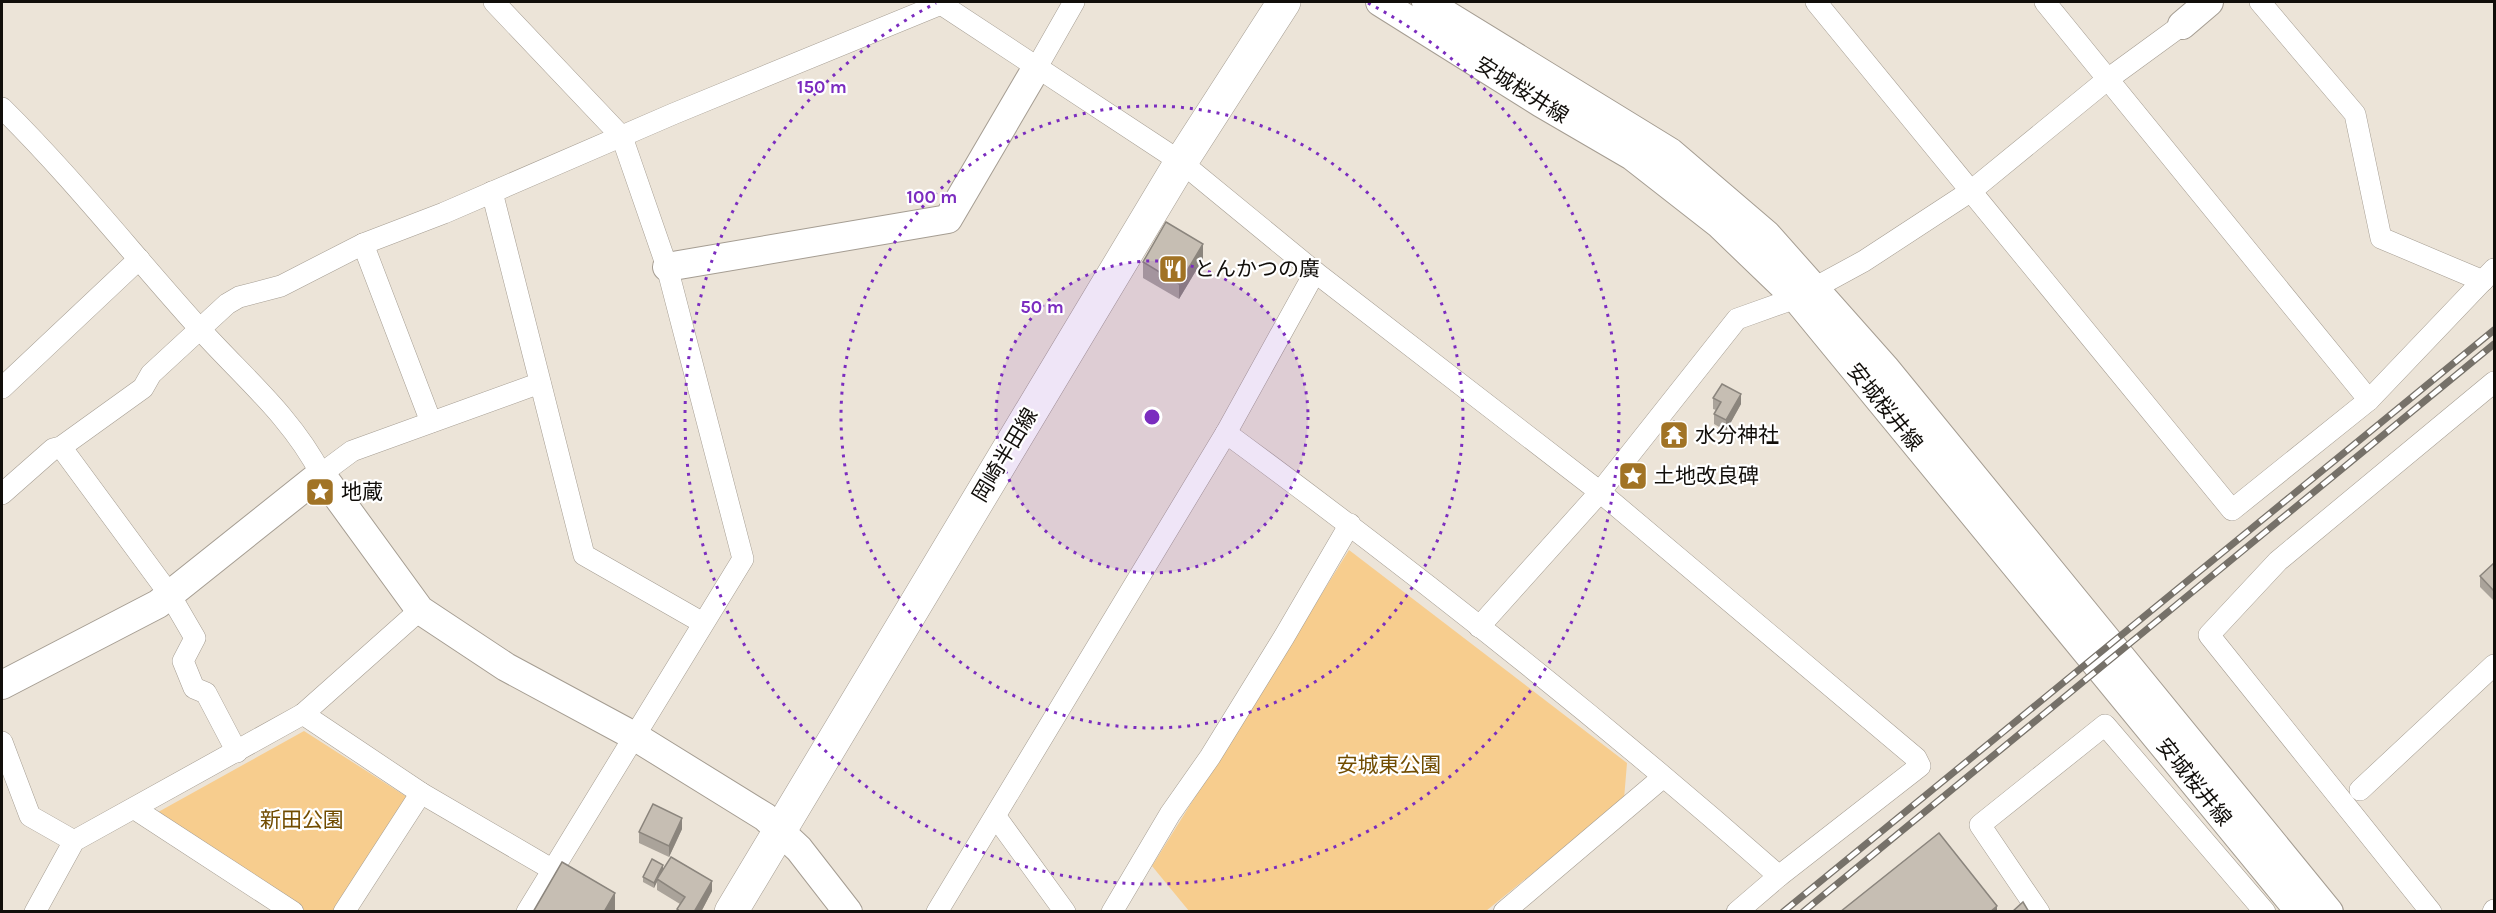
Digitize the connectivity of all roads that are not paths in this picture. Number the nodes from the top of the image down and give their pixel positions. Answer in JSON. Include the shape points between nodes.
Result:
{"nodes":[{"id":1,"x":494,"y":2,"type":"edge"},
{"id":2,"x":1074,"y":2,"type":"edge"},
{"id":3,"x":1284,"y":2,"type":"edge"},
{"id":4,"x":1380,"y":2,"type":"edge"},
{"id":5,"x":1816,"y":2,"type":"edge"},
{"id":6,"x":2045,"y":2,"type":"edge"},
{"id":7,"x":2209,"y":2,"type":"edge"},
{"id":8,"x":2260,"y":2,"type":"edge"},
{"id":9,"x":1424,"y":7,"type":"edge"},
{"id":10,"x":2182,"y":25,"type":"joint"},
{"id":11,"x":1037,"y":67,"type":"junction"},
{"id":12,"x":2108,"y":79,"type":"junction"},
{"id":13,"x":2,"y":108,"type":"edge"},
{"id":14,"x":622,"y":137,"type":"junction"},
{"id":15,"x":1181,"y":162,"type":"junction"},
{"id":16,"x":1971,"y":191,"type":"junction"},
{"id":17,"x":492,"y":192,"type":"junction"},
{"id":18,"x":363,"y":244,"type":"junction"},
{"id":19,"x":139,"y":259,"type":"junction"},
{"id":20,"x":667,"y":267,"type":"junction"},
{"id":21,"x":1315,"y":272,"type":"junction"},
{"id":22,"x":2491,"y":274,"type":"edge"},
{"id":23,"x":1805,"y":292,"type":"junction"},
{"id":24,"x":200,"y":330,"type":"junction"},
{"id":25,"x":2494,"y":382,"type":"edge"},
{"id":26,"x":540,"y":383,"type":"junction"},
{"id":27,"x":2,"y":388,"type":"edge"},
{"id":28,"x":2369,"y":400,"type":"junction"},
{"id":29,"x":431,"y":422,"type":"junction"},
{"id":30,"x":1226,"y":433,"type":"junction"},
{"id":31,"x":61,"y":447,"type":"junction"},
{"id":32,"x":321,"y":474,"type":"junction"},
{"id":33,"x":1600,"y":492,"type":"junction"},
{"id":34,"x":2,"y":494,"type":"edge"},
{"id":35,"x":1350,"y":524,"type":"junction"},
{"id":36,"x":170,"y":595,"type":"junction"},
{"id":37,"x":420,"y":610,"type":"junction"},
{"id":38,"x":703,"y":623,"type":"junction"},
{"id":39,"x":1479,"y":627,"type":"junction"},
{"id":40,"x":2494,"y":665,"type":"edge"},
{"id":41,"x":2,"y":685,"type":"edge"},
{"id":42,"x":303,"y":714,"type":"junction"},
{"id":43,"x":634,"y":736,"type":"junction"},
{"id":44,"x":2,"y":742,"type":"edge"},
{"id":45,"x":237,"y":752,"type":"junction"},
{"id":46,"x":1662,"y":777,"type":"junction"},
{"id":47,"x":2360,"y":790,"type":"dead end"},
{"id":48,"x":421,"y":793,"type":"junction"},
{"id":49,"x":135,"y":809,"type":"junction"},
{"id":50,"x":996,"y":817,"type":"junction"},
{"id":51,"x":779,"y":828,"type":"junction"},
{"id":52,"x":74,"y":841,"type":"junction"},
{"id":53,"x":553,"y":870,"type":"junction"},
{"id":54,"x":1779,"y":876,"type":"junction"},
{"id":55,"x":35,"y":912,"type":"edge"},
{"id":56,"x":293,"y":912,"type":"edge"},
{"id":57,"x":344,"y":912,"type":"edge"},
{"id":58,"x":527,"y":912,"type":"edge"},
{"id":59,"x":731,"y":912,"type":"edge"},
{"id":60,"x":848,"y":912,"type":"edge"},
{"id":61,"x":937,"y":912,"type":"edge"},
{"id":62,"x":1065,"y":912,"type":"edge"},
{"id":63,"x":1112,"y":912,"type":"edge"},
{"id":64,"x":1504,"y":912,"type":"edge"},
{"id":65,"x":1737,"y":912,"type":"edge"},
{"id":66,"x":2039,"y":912,"type":"edge"},
{"id":67,"x":2265,"y":912,"type":"edge"},
{"id":68,"x":2300,"y":912,"type":"edge"},
{"id":69,"x":2329,"y":912,"type":"edge"},
{"id":70,"x":2431,"y":912,"type":"edge"}],
"edges":[{"from":1,"to":14,"type":"street"},
{"from":2,"to":11,"type":"street"},
{"from":3,"to":15,"type":"main road","name":"岡崎半田線"},
{"from":4,"to":9,"type":"main road","name":"安城桜井線"},
{"from":5,"to":16,"type":"street"},
{"from":6,"to":12,"type":"street"},
{"from":7,"to":10,"type":"main road"},
{"from":8,"to":22,"type":"street","via":[[2355,114],[2381,238]]},
{"from":9,"to":23,"type":"main road","name":"安城桜井線","via":[[1632,156]]},
{"from":10,"to":12,"type":"street"},
{"from":11,"to":14,"type":"street","via":[[941,4]]},
{"from":11,"to":15,"type":"street"},
{"from":11,"to":20,"type":"main road","via":[[948,219]]},
{"from":12,"to":16,"type":"street"},
{"from":12,"to":28,"type":"street"},
{"from":13,"to":19,"type":"street"},
{"from":14,"to":17,"type":"street"},
{"from":14,"to":20,"type":"street"},
{"from":15,"to":21,"type":"street"},
{"from":15,"to":51,"type":"main road","name":"岡崎半田線"},
{"from":16,"to":23,"type":"street","via":[[1864,261]]},
{"from":16,"to":28,"type":"street","via":[[2232,510]]},
{"from":17,"to":18,"type":"street"},
{"from":17,"to":26,"type":"street"},
{"from":18,"to":24,"type":"street","via":[[281,286],[239,297]]},
{"from":18,"to":29,"type":"street"},
{"from":19,"to":24,"type":"street"},
{"from":19,"to":27,"type":"street"},
{"from":20,"to":38,"type":"street","via":[[743,559]]},
{"from":21,"to":30,"type":"street"},
{"from":21,"to":33,"type":"street"},
{"from":22,"to":28,"type":"street"},
{"from":23,"to":33,"type":"street","via":[[1737,319]]},
{"from":23,"to":68,"type":"main road","name":"安城桜井線"},
{"from":23,"to":69,"type":"main road","name":"安城桜井線","via":[[1909,397]]},
{"from":24,"to":31,"type":"street","via":[[151,374],[143,388]]},
{"from":24,"to":32,"type":"street","via":[[262,391],[309,451]]},
{"from":25,"to":70,"type":"street","via":[[2278,561],[2209,634]]},
{"from":26,"to":29,"type":"street"},
{"from":26,"to":38,"type":"street","via":[[584,555]]},
{"from":29,"to":32,"type":"street","via":[[352,451]]},
{"from":30,"to":35,"type":"street"},
{"from":30,"to":50,"type":"street"},
{"from":31,"to":34,"type":"street","via":[[53,449]]},
{"from":31,"to":36,"type":"street"},
{"from":32,"to":36,"type":"main road"},
{"from":32,"to":37,"type":"main road"},
{"from":33,"to":39,"type":"street"},
{"from":33,"to":54,"type":"street","via":[[1916,758],[1920,766]]},
{"from":35,"to":39,"type":"street"},
{"from":35,"to":63,"type":"street"},
{"from":36,"to":41,"type":"main road"},
{"from":36,"to":45,"type":"street","via":[[195,638],[183,661],[194,688],[206,693]]},
{"from":37,"to":42,"type":"street"},
{"from":37,"to":43,"type":"main road","via":[[506,667]]},
{"from":38,"to":43,"type":"street"},
{"from":39,"to":46,"type":"street"},
{"from":40,"to":47,"type":"street"},
{"from":42,"to":45,"type":"street"},
{"from":42,"to":48,"type":"street"},
{"from":43,"to":51,"type":"main road"},
{"from":43,"to":53,"type":"street"},
{"from":44,"to":52,"type":"street","via":[[30,816]]},
{"from":45,"to":49,"type":"street"},
{"from":46,"to":54,"type":"street"},
{"from":46,"to":64,"type":"street"},
{"from":48,"to":53,"type":"street"},
{"from":48,"to":57,"type":"street"},
{"from":49,"to":52,"type":"street"},
{"from":49,"to":56,"type":"street"},
{"from":50,"to":61,"type":"street"},
{"from":50,"to":62,"type":"street"},
{"from":51,"to":59,"type":"main road","name":"岡崎半田線"},
{"from":51,"to":60,"type":"main road"},
{"from":52,"to":55,"type":"street"},
{"from":53,"to":58,"type":"street"},
{"from":54,"to":65,"type":"street"},
{"from":66,"to":67,"type":"street","via":[[1980,825],[2106,725]]}]}
